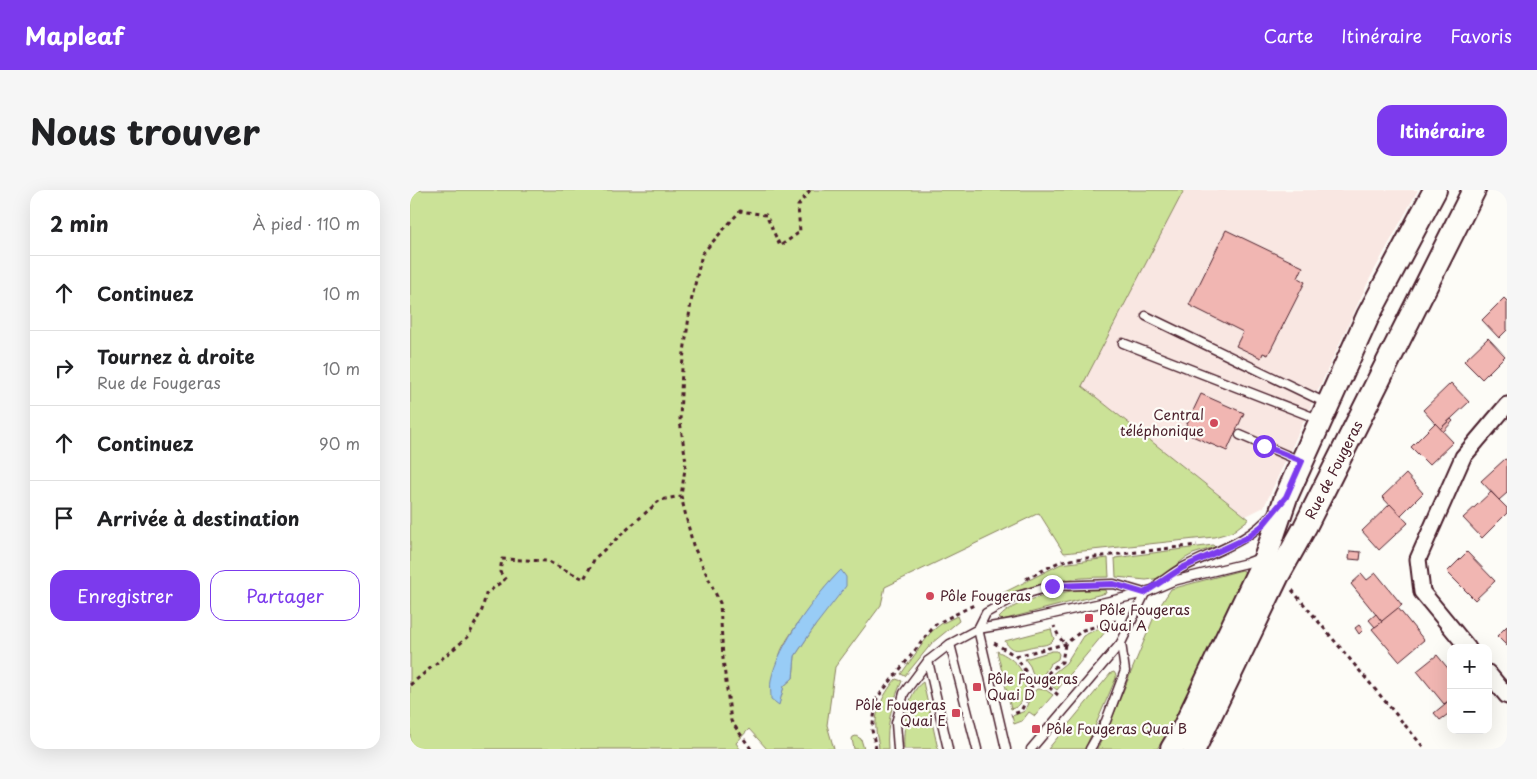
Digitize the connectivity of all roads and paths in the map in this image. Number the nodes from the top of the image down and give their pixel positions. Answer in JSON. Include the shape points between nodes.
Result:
{"nodes":[{"id":1,"x":810,"y":190,"type":"edge"},
{"id":2,"x":1435,"y":190,"type":"edge"},
{"id":3,"x":1474,"y":190,"type":"edge"},
{"id":4,"x":1146,"y":316,"type":"dead end"},
{"id":5,"x":1123,"y":344,"type":"dead end"},
{"id":6,"x":1507,"y":405,"type":"edge"},
{"id":7,"x":1324,"y":412,"type":"junction"},
{"id":8,"x":1240,"y":435,"type":"dead end"},
{"id":9,"x":1302,"y":461,"type":"junction"},
{"id":10,"x":681,"y":496,"type":"junction"},
{"id":11,"x":1286,"y":497,"type":"junction"},
{"id":12,"x":1305,"y":527,"type":"junction"},
{"id":13,"x":1276,"y":550,"type":"junction"},
{"id":14,"x":1290,"y":588,"type":"dead end"},
{"id":15,"x":1144,"y":593,"type":"junction"},
{"id":16,"x":1116,"y":621,"type":"dead end"},
{"id":17,"x":1062,"y":623,"type":"dead end"},
{"id":18,"x":1054,"y":625,"type":"junction"},
{"id":19,"x":1045,"y":628,"type":"dead end"},
{"id":20,"x":978,"y":629,"type":"junction"},
{"id":21,"x":1001,"y":639,"type":"dead end"},
{"id":22,"x":992,"y":642,"type":"junction"},
{"id":23,"x":1121,"y":642,"type":"junction"},
{"id":24,"x":950,"y":644,"type":"junction"},
{"id":25,"x":1065,"y":644,"type":"junction"},
{"id":26,"x":1465,"y":644,"type":"edge"},
{"id":27,"x":994,"y":651,"type":"dead end"},
{"id":28,"x":1016,"y":656,"type":"junction"},
{"id":29,"x":928,"y":661,"type":"junction"},
{"id":30,"x":1492,"y":678,"type":"edge"},
{"id":31,"x":1043,"y":682,"type":"junction"},
{"id":32,"x":410,"y":685,"type":"edge"},
{"id":33,"x":1029,"y":687,"type":"junction"},
{"id":34,"x":1058,"y":696,"type":"dead end"},
{"id":35,"x":1507,"y":696,"type":"edge"},
{"id":36,"x":1007,"y":707,"type":"dead end"},
{"id":37,"x":1009,"y":716,"type":"junction"},
{"id":38,"x":1011,"y":724,"type":"dead end"},
{"id":39,"x":751,"y":749,"type":"edge"},
{"id":40,"x":898,"y":749,"type":"edge"},
{"id":41,"x":948,"y":749,"type":"edge"},
{"id":42,"x":977,"y":749,"type":"edge"},
{"id":43,"x":1006,"y":749,"type":"edge"},
{"id":44,"x":1031,"y":749,"type":"edge"},
{"id":45,"x":1090,"y":749,"type":"edge"},
{"id":46,"x":1172,"y":749,"type":"edge"},
{"id":47,"x":1194,"y":749,"type":"edge"},
{"id":48,"x":1425,"y":749,"type":"edge"}],
"edges":[{"from":1,"to":10,"type":"path","via":[[798,206],[800,232],[780,246],[766,215],[740,211],[702,254],[690,302],[682,367],[680,421],[686,462]]},
{"from":2,"to":7,"type":"main road","via":[[1368,316]]},
{"from":3,"to":12,"type":"main road","name":"Rue de Fougeras"},
{"from":4,"to":7,"type":"lane"},
{"from":5,"to":7,"type":"lane"},
{"from":6,"to":26,"type":"street","via":[[1463,458],[1418,559],[1422,592]]},
{"from":7,"to":9,"type":"main road"},
{"from":8,"to":9,"type":"lane"},
{"from":9,"to":11,"type":"main road"},
{"from":10,"to":32,"type":"path","via":[[660,500],[595,558],[584,579],[547,561],[502,559],[500,572],[504,579],[486,594],[468,637]]},
{"from":10,"to":39,"type":"path","via":[[693,545],[720,603],[730,721]]},
{"from":11,"to":13,"type":"main road"},
{"from":11,"to":15,"type":"lane","via":[[1262,526],[1245,539],[1182,568]]},
{"from":12,"to":13,"type":"lane"},
{"from":12,"to":47,"type":"main road","name":"Rue de Fougeras","via":[[1277,577]]},
{"from":13,"to":15,"type":"lane","via":[[1247,563],[1173,581]]},
{"from":13,"to":46,"type":"main road"},
{"from":14,"to":48,"type":"path"},
{"from":15,"to":20,"type":"lane"},
{"from":15,"to":20,"type":"lane","via":[[1114,584],[1052,586],[1015,596],[986,613]]},
{"from":15,"to":23,"type":"lane"},
{"from":16,"to":25,"type":"path","via":[[1083,630]]},
{"from":17,"to":18,"type":"path"},
{"from":18,"to":19,"type":"path"},
{"from":18,"to":25,"type":"path"},
{"from":20,"to":24,"type":"lane"},
{"from":20,"to":43,"type":"lane"},
{"from":21,"to":22,"type":"path"},
{"from":22,"to":27,"type":"path"},
{"from":22,"to":28,"type":"path"},
{"from":23,"to":44,"type":"lane"},
{"from":23,"to":45,"type":"lane","via":[[1124,672],[1106,721]]},
{"from":24,"to":29,"type":"lane"},
{"from":24,"to":42,"type":"lane"},
{"from":25,"to":28,"type":"path"},
{"from":25,"to":31,"type":"path","via":[[1062,662],[1050,670]]},
{"from":28,"to":33,"type":"path","via":[[1029,677]]},
{"from":29,"to":40,"type":"lane","via":[[904,693],[896,723]]},
{"from":29,"to":41,"type":"lane"},
{"from":30,"to":35,"type":"street"},
{"from":31,"to":33,"type":"path"},
{"from":31,"to":34,"type":"path"},
{"from":33,"to":37,"type":"path","via":[[1021,712]]},
{"from":36,"to":37,"type":"path"},
{"from":37,"to":38,"type":"path"}]}
